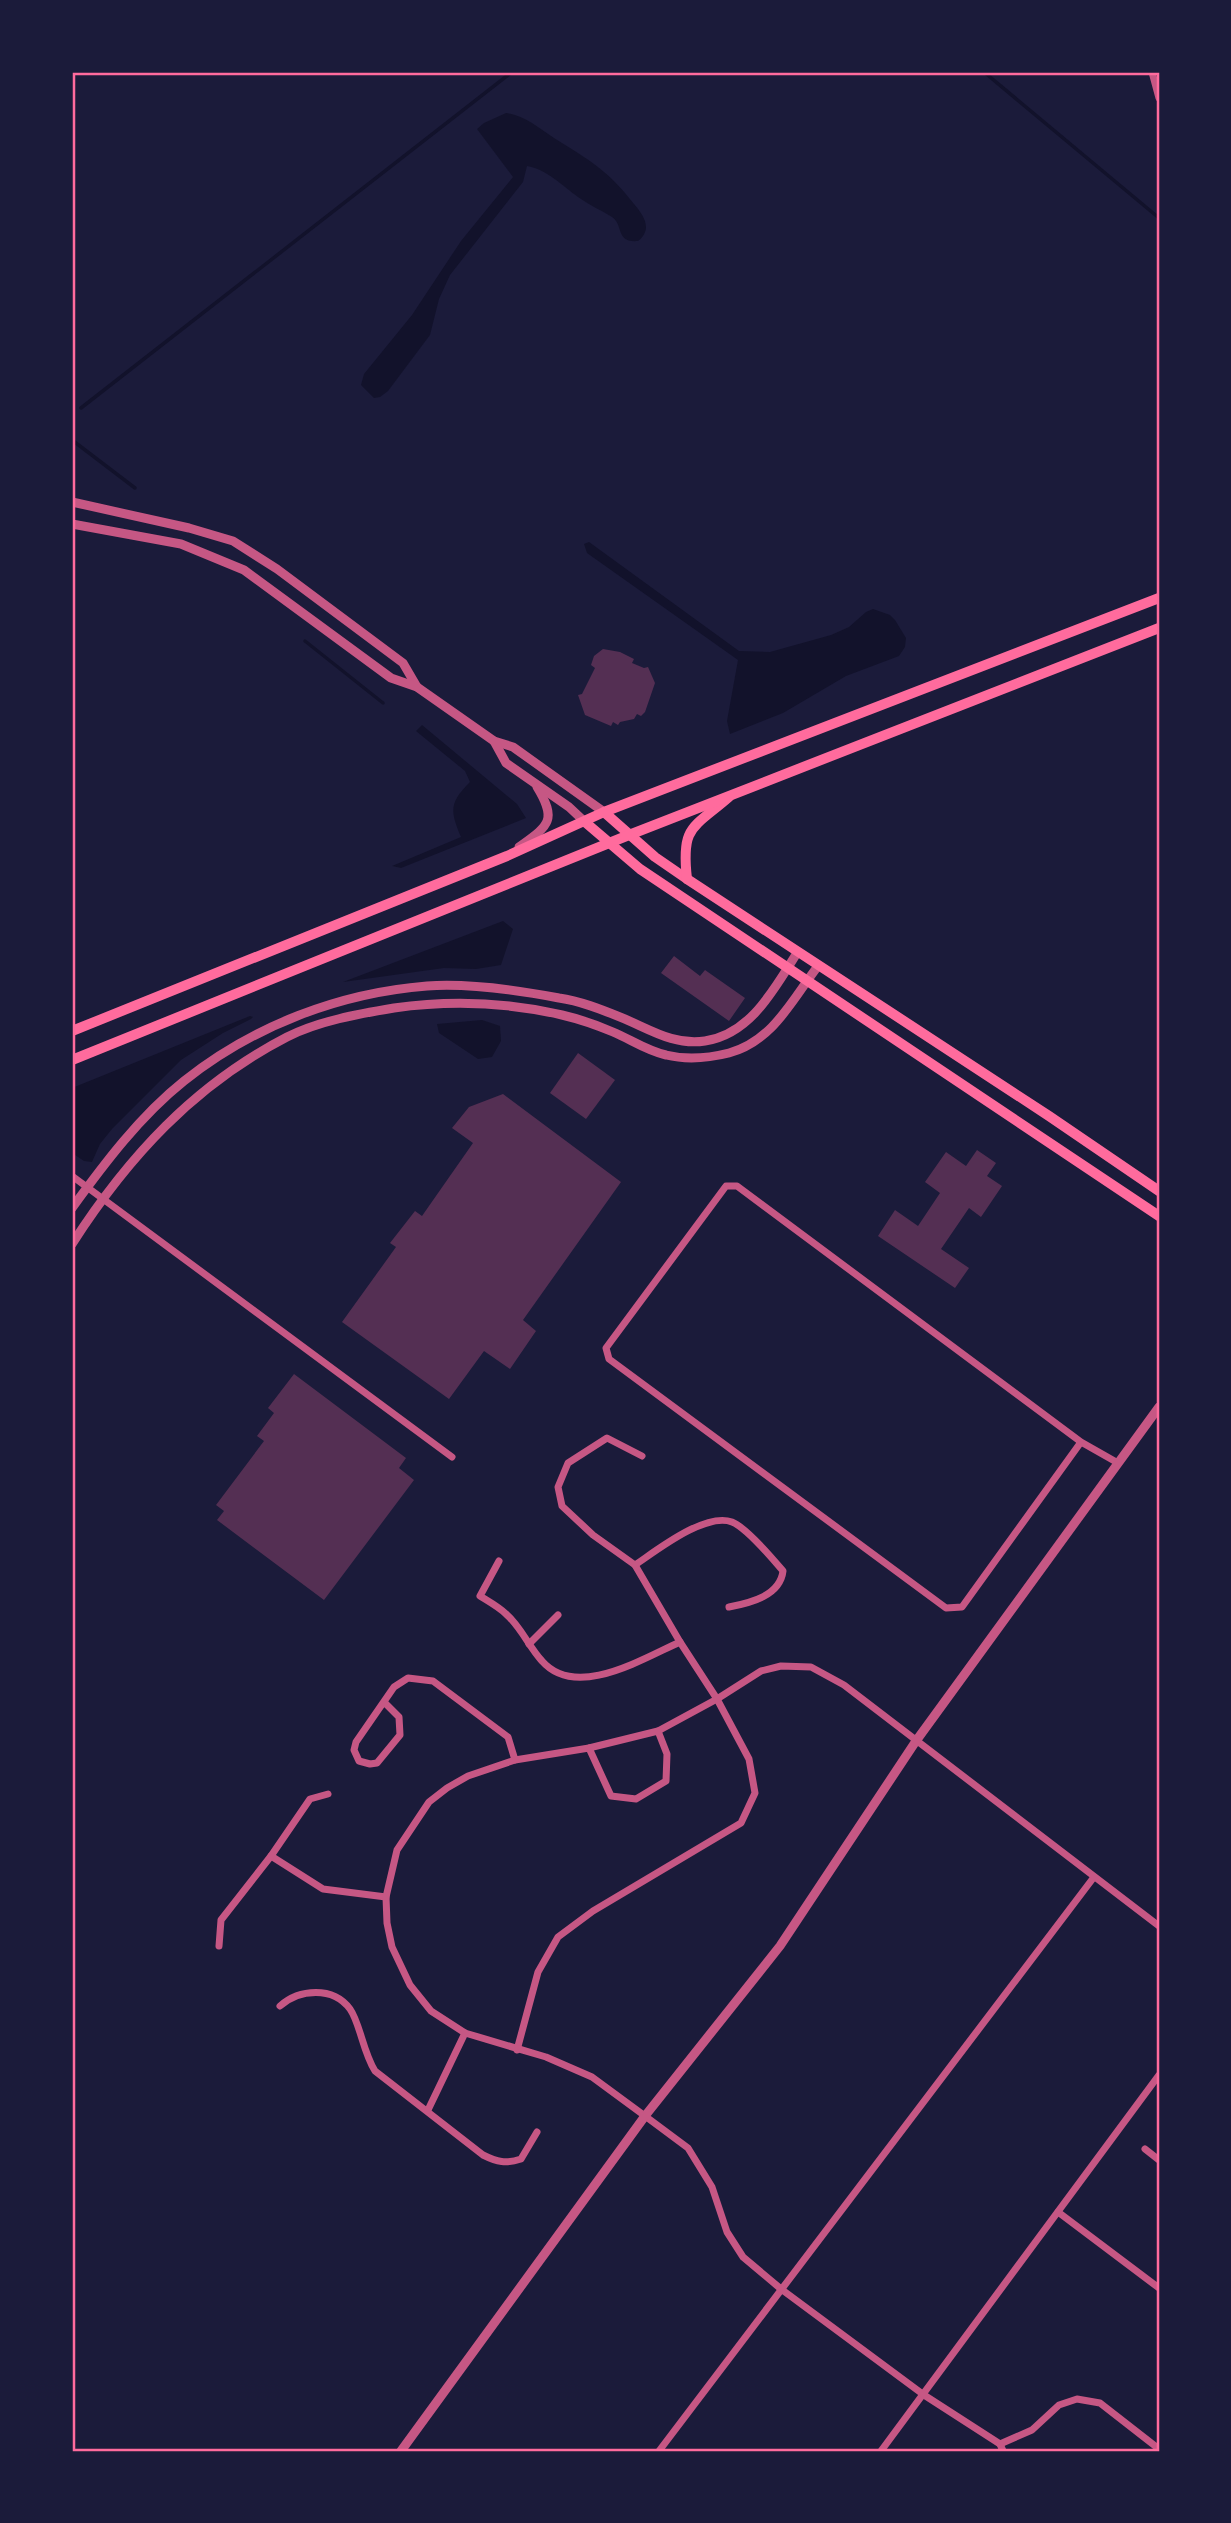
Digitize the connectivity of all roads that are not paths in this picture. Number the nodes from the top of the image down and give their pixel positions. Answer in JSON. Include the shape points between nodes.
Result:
{"nodes":[{"id":1,"x":1152,"y":72,"type":"edge"},
{"id":2,"x":1159,"y":98,"type":"edge"},
{"id":3,"x":72,"y":502,"type":"edge"},
{"id":4,"x":72,"y":524,"type":"edge"},
{"id":5,"x":1159,"y":598,"type":"edge"},
{"id":6,"x":1159,"y":628,"type":"edge"},
{"id":7,"x":417,"y":687,"type":"junction"},
{"id":8,"x":494,"y":741,"type":"junction"},
{"id":9,"x":535,"y":782,"type":"junction"},
{"id":10,"x":732,"y":795,"type":"junction"},
{"id":11,"x":604,"y":813,"type":"junction"},
{"id":12,"x":585,"y":822,"type":"junction"},
{"id":13,"x":629,"y":835,"type":"junction"},
{"id":14,"x":610,"y":843,"type":"junction"},
{"id":15,"x":507,"y":856,"type":"junction"},
{"id":16,"x":687,"y":879,"type":"junction"},
{"id":17,"x":797,"y":953,"type":"junction"},
{"id":18,"x":818,"y":966,"type":"junction"},
{"id":19,"x":787,"y":968,"type":"junction"},
{"id":20,"x":806,"y":982,"type":"junction"},
{"id":21,"x":72,"y":1031,"type":"edge"},
{"id":22,"x":72,"y":1060,"type":"edge"},
{"id":23,"x":72,"y":1177,"type":"edge"},
{"id":24,"x":86,"y":1188,"type":"junction"},
{"id":25,"x":1159,"y":1191,"type":"edge"},
{"id":26,"x":101,"y":1198,"type":"junction"},
{"id":27,"x":72,"y":1209,"type":"edge"},
{"id":28,"x":1159,"y":1216,"type":"edge"},
{"id":29,"x":72,"y":1244,"type":"edge"},
{"id":30,"x":1159,"y":1407,"type":"edge"},
{"id":31,"x":1081,"y":1442,"type":"junction"},
{"id":32,"x":642,"y":1456,"type":"dead end"},
{"id":33,"x":453,"y":1457,"type":"dead end"},
{"id":34,"x":1118,"y":1463,"type":"junction"},
{"id":35,"x":499,"y":1561,"type":"dead end"},
{"id":36,"x":635,"y":1565,"type":"junction"},
{"id":37,"x":729,"y":1607,"type":"dead end"},
{"id":38,"x":558,"y":1615,"type":"dead end"},
{"id":39,"x":680,"y":1642,"type":"junction"},
{"id":40,"x":529,"y":1644,"type":"junction"},
{"id":41,"x":717,"y":1699,"type":"junction"},
{"id":42,"x":384,"y":1702,"type":"junction"},
{"id":43,"x":657,"y":1731,"type":"junction"},
{"id":44,"x":916,"y":1741,"type":"junction"},
{"id":45,"x":589,"y":1748,"type":"junction"},
{"id":46,"x":515,"y":1760,"type":"junction"},
{"id":47,"x":328,"y":1794,"type":"dead end"},
{"id":48,"x":271,"y":1856,"type":"junction"},
{"id":49,"x":1094,"y":1877,"type":"junction"},
{"id":50,"x":386,"y":1897,"type":"junction"},
{"id":51,"x":1159,"y":1926,"type":"edge"},
{"id":52,"x":219,"y":1945,"type":"dead end"},
{"id":53,"x":280,"y":2006,"type":"dead end"},
{"id":54,"x":465,"y":2033,"type":"junction"},
{"id":55,"x":517,"y":2050,"type":"junction"},
{"id":56,"x":1159,"y":2075,"type":"edge"},
{"id":57,"x":428,"y":2110,"type":"junction"},
{"id":58,"x":645,"y":2116,"type":"junction"},
{"id":59,"x":537,"y":2132,"type":"dead end"},
{"id":60,"x":1146,"y":2150,"type":"dead end"},
{"id":61,"x":1159,"y":2160,"type":"edge"},
{"id":62,"x":1058,"y":2212,"type":"junction"},
{"id":63,"x":1159,"y":2288,"type":"edge"},
{"id":64,"x":781,"y":2289,"type":"junction"},
{"id":65,"x":924,"y":2395,"type":"junction"},
{"id":66,"x":1001,"y":2448,"type":"edge"},
{"id":67,"x":1159,"y":2449,"type":"edge"},
{"id":68,"x":401,"y":2451,"type":"edge"},
{"id":69,"x":659,"y":2451,"type":"edge"},
{"id":70,"x":881,"y":2451,"type":"edge"}],
"edges":[{"from":1,"to":2,"type":"street"},
{"from":3,"to":7,"type":"street","via":[[233,541],[403,663]]},
{"from":4,"to":7,"type":"street","via":[[181,544],[244,570],[391,678]]},
{"from":5,"to":11,"type":"highway"},
{"from":6,"to":10,"type":"highway"},
{"from":7,"to":8,"type":"street"},
{"from":8,"to":9,"type":"street","via":[[506,763]]},
{"from":8,"to":11,"type":"street","via":[[513,747]]},
{"from":9,"to":12,"type":"street"},
{"from":9,"to":15,"type":"street","via":[[547,802],[547,826]]},
{"from":10,"to":13,"type":"highway"},
{"from":10,"to":16,"type":"main road","via":[[691,830],[684,843]]},
{"from":11,"to":12,"type":"highway"},
{"from":11,"to":13,"type":"main road"},
{"from":12,"to":14,"type":"main road"},
{"from":12,"to":15,"type":"highway"},
{"from":13,"to":14,"type":"highway"},
{"from":13,"to":16,"type":"main road"},
{"from":14,"to":19,"type":"main road","via":[[640,869]]},
{"from":14,"to":22,"type":"highway"},
{"from":15,"to":21,"type":"highway"},
{"from":16,"to":17,"type":"main road"},
{"from":17,"to":18,"type":"main road"},
{"from":17,"to":19,"type":"street"},
{"from":18,"to":20,"type":"street"},
{"from":18,"to":25,"type":"main road"},
{"from":19,"to":20,"type":"main road"},
{"from":19,"to":24,"type":"street","via":[[743,1025],[706,1041],[673,1041],[577,1002],[483,988],[429,986],[374,993],[324,1007],[244,1040],[183,1082],[135,1128]]},
{"from":20,"to":26,"type":"street","via":[[788,1012],[751,1045],[702,1058],[662,1055],[612,1031],[564,1016],[477,1002],[432,1003],[328,1022],[288,1037],[223,1076],[183,1108]]},
{"from":20,"to":28,"type":"main road"},
{"from":23,"to":24,"type":"street"},
{"from":24,"to":26,"type":"street"},
{"from":24,"to":27,"type":"street"},
{"from":26,"to":29,"type":"street"},
{"from":26,"to":33,"type":"street"},
{"from":30,"to":34,"type":"street"},
{"from":31,"to":31,"type":"street","via":[[737,1186],[726,1186],[606,1348],[609,1359],[946,1608],[962,1607]]},
{"from":31,"to":34,"type":"street"},
{"from":32,"to":36,"type":"street","via":[[607,1438],[568,1463],[558,1488],[562,1507]]},
{"from":34,"to":44,"type":"street"},
{"from":35,"to":40,"type":"street","via":[[480,1596],[507,1614]]},
{"from":36,"to":37,"type":"street","via":[[671,1539],[710,1522],[732,1522],[783,1571],[780,1583],[768,1594]]},
{"from":36,"to":39,"type":"street"},
{"from":38,"to":40,"type":"street"},
{"from":39,"to":40,"type":"street","via":[[589,1679],[555,1672]]},
{"from":39,"to":41,"type":"street"},
{"from":41,"to":43,"type":"street"},
{"from":41,"to":44,"type":"street","via":[[761,1671],[811,1667],[844,1685]]},
{"from":41,"to":55,"type":"street","via":[[749,1759],[755,1793],[741,1823],[593,1911],[558,1937],[538,1972]]},
{"from":42,"to":42,"type":"street","via":[[399,1717],[400,1735],[377,1763],[359,1762],[356,1742]]},
{"from":42,"to":46,"type":"street","via":[[394,1687],[408,1678],[433,1681],[508,1737]]},
{"from":43,"to":45,"type":"street"},
{"from":43,"to":45,"type":"street","via":[[667,1754],[666,1781],[636,1800],[611,1796]]},
{"from":44,"to":49,"type":"street"},
{"from":44,"to":58,"type":"street","via":[[780,1946]]},
{"from":45,"to":46,"type":"street"},
{"from":46,"to":50,"type":"street","via":[[468,1776],[429,1802],[397,1850]]},
{"from":47,"to":48,"type":"street","via":[[310,1799]]},
{"from":48,"to":50,"type":"street","via":[[323,1889]]},
{"from":48,"to":52,"type":"street","via":[[221,1920]]},
{"from":49,"to":51,"type":"street"},
{"from":49,"to":64,"type":"street"},
{"from":50,"to":54,"type":"street","via":[[392,1947],[410,1985],[431,2011]]},
{"from":53,"to":57,"type":"street","via":[[303,1993],[332,1995],[350,2008],[375,2071]]},
{"from":54,"to":55,"type":"street"},
{"from":54,"to":57,"type":"street"},
{"from":55,"to":58,"type":"street","via":[[592,2077]]},
{"from":56,"to":62,"type":"street"},
{"from":57,"to":59,"type":"street","via":[[497,2162],[521,2159]]},
{"from":58,"to":64,"type":"street","via":[[688,2148],[712,2188],[727,2232],[743,2258]]},
{"from":58,"to":68,"type":"street"},
{"from":60,"to":61,"type":"street"},
{"from":62,"to":63,"type":"street"},
{"from":62,"to":65,"type":"street"},
{"from":64,"to":65,"type":"street"},
{"from":64,"to":69,"type":"street"},
{"from":65,"to":66,"type":"street"},
{"from":65,"to":70,"type":"street"},
{"from":66,"to":67,"type":"street","via":[[1032,2430],[1059,2405],[1077,2399],[1100,2403]]}]}
